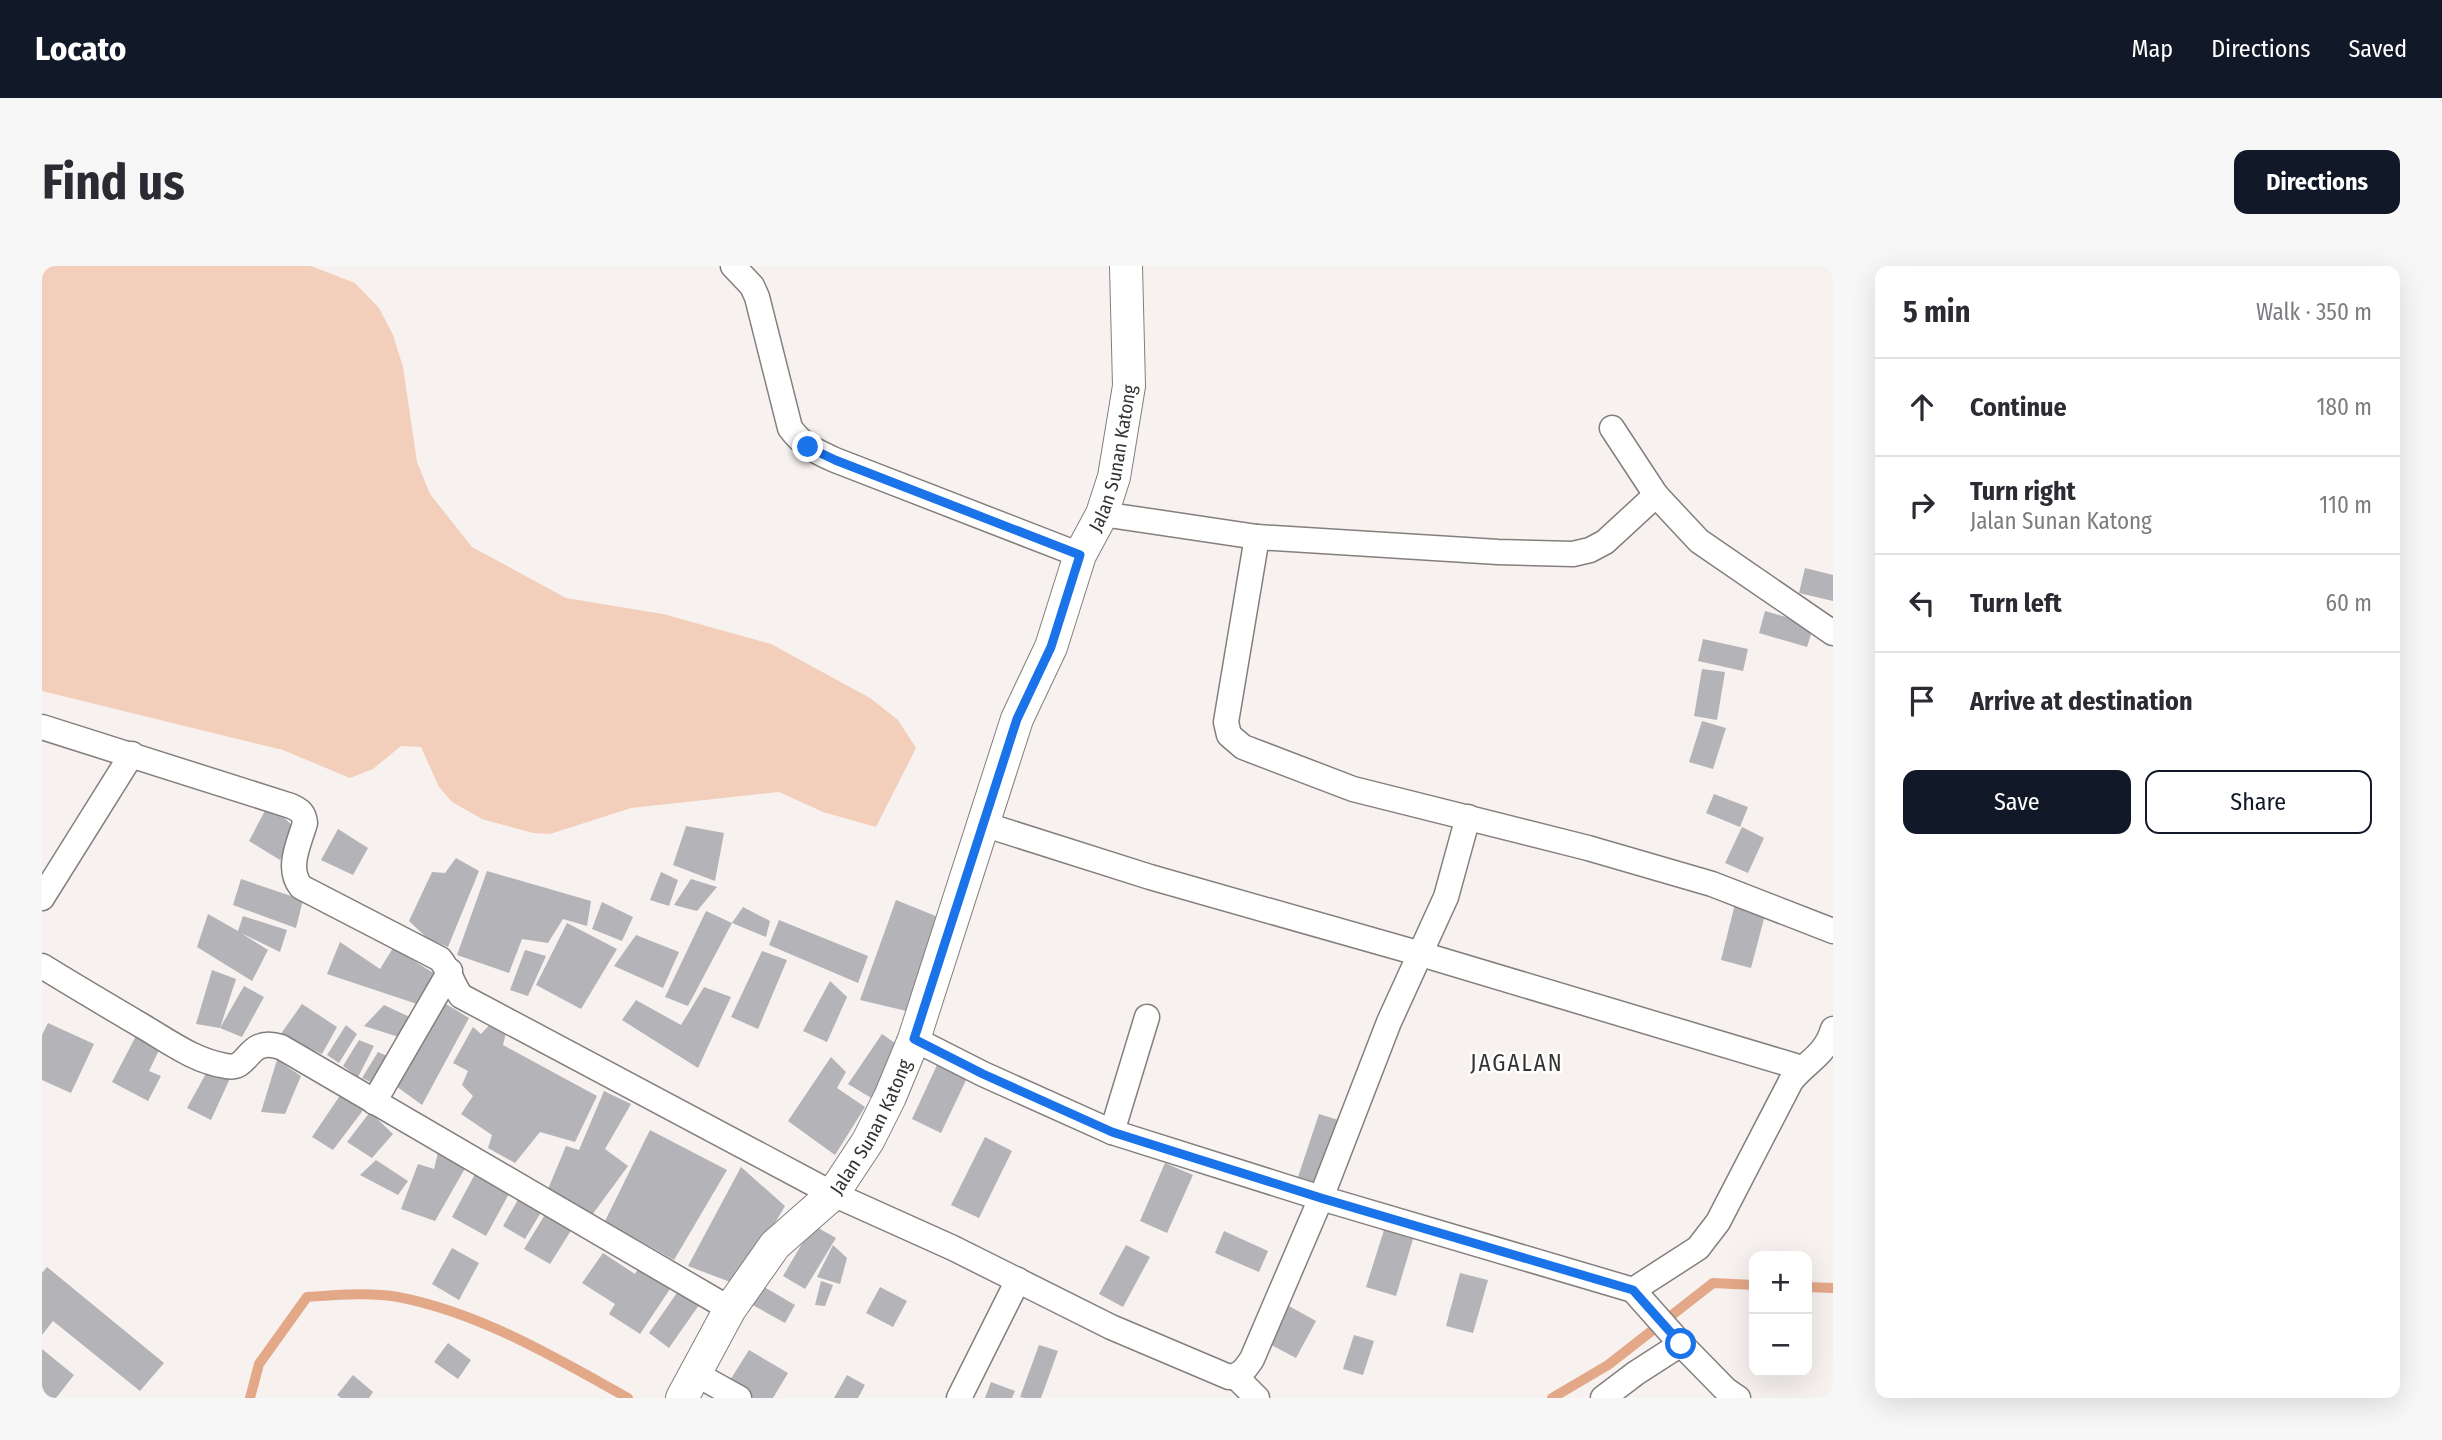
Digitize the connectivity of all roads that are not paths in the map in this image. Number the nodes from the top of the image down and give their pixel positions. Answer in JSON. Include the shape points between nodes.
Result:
{"nodes":[{"id":1,"x":733,"y":266,"type":"edge"},
{"id":2,"x":1126,"y":266,"type":"edge"},
{"id":3,"x":1612,"y":428,"type":"dead end"},
{"id":4,"x":1656,"y":495,"type":"junction"},
{"id":5,"x":1102,"y":514,"type":"junction"},
{"id":6,"x":1257,"y":537,"type":"junction"},
{"id":7,"x":1080,"y":555,"type":"junction"},
{"id":8,"x":1833,"y":634,"type":"edge"},
{"id":9,"x":42,"y":727,"type":"edge"},
{"id":10,"x":132,"y":754,"type":"junction"},
{"id":11,"x":1468,"y":817,"type":"junction"},
{"id":12,"x":983,"y":824,"type":"junction"},
{"id":13,"x":42,"y":898,"type":"edge"},
{"id":14,"x":1833,"y":932,"type":"edge"},
{"id":15,"x":1421,"y":954,"type":"junction"},
{"id":16,"x":42,"y":966,"type":"edge"},
{"id":17,"x":450,"y":971,"type":"junction"},
{"id":18,"x":1147,"y":1017,"type":"dead end"},
{"id":19,"x":1833,"y":1029,"type":"edge"},
{"id":20,"x":914,"y":1039,"type":"junction"},
{"id":21,"x":1802,"y":1068,"type":"junction"},
{"id":22,"x":374,"y":1102,"type":"junction"},
{"id":23,"x":1112,"y":1132,"type":"junction"},
{"id":24,"x":833,"y":1194,"type":"junction"},
{"id":25,"x":1321,"y":1198,"type":"junction"},
{"id":26,"x":1018,"y":1280,"type":"junction"},
{"id":27,"x":1638,"y":1295,"type":"junction"},
{"id":28,"x":730,"y":1309,"type":"junction"},
{"id":29,"x":1678,"y":1341,"type":"junction"},
{"id":30,"x":1656,"y":1360,"type":"junction"},
{"id":31,"x":1236,"y":1377,"type":"junction"},
{"id":32,"x":689,"y":1385,"type":"edge"},
{"id":33,"x":739,"y":1398,"type":"edge"},
{"id":34,"x":959,"y":1398,"type":"edge"},
{"id":35,"x":1257,"y":1398,"type":"edge"},
{"id":36,"x":1603,"y":1398,"type":"edge"},
{"id":37,"x":1631,"y":1398,"type":"edge"},
{"id":38,"x":1738,"y":1398,"type":"edge"}],
"edges":[{"from":1,"to":7,"type":"street","via":[[757,298],[790,428],[798,440],[835,460]]},
{"from":2,"to":5,"type":"street","name":"Jalan Sunan Katong","via":[[1129,386],[1114,477]]},
{"from":3,"to":4,"type":"street"},
{"from":4,"to":6,"type":"street","via":[[1605,542],[1573,554]]},
{"from":4,"to":8,"type":"street","via":[[1699,541]]},
{"from":5,"to":6,"type":"street"},
{"from":5,"to":7,"type":"street","name":"Jalan Sunan Katong"},
{"from":6,"to":11,"type":"street","via":[[1226,722],[1233,740],[1353,789]]},
{"from":7,"to":12,"type":"street","name":"Jalan Sunan Katong","via":[[1051,647],[1017,719]]},
{"from":9,"to":10,"type":"street"},
{"from":10,"to":13,"type":"street"},
{"from":10,"to":17,"type":"street","via":[[300,811],[305,823],[293,869],[301,887],[440,959]]},
{"from":11,"to":14,"type":"street","via":[[1712,884]]},
{"from":11,"to":15,"type":"street","via":[[1446,897]]},
{"from":12,"to":15,"type":"street"},
{"from":12,"to":20,"type":"street","name":"Jalan Sunan Katong"},
{"from":15,"to":21,"type":"street"},
{"from":15,"to":25,"type":"street","via":[[1389,1022]]},
{"from":16,"to":22,"type":"street","via":[[200,1060],[231,1068],[257,1046],[268,1043]]},
{"from":17,"to":22,"type":"street"},
{"from":17,"to":24,"type":"street","via":[[461,996]]},
{"from":18,"to":23,"type":"street"},
{"from":19,"to":21,"type":"street","via":[[1829,1044]]},
{"from":20,"to":23,"type":"street"},
{"from":20,"to":24,"type":"street","name":"Jalan Sunan Katong","via":[[879,1119]]},
{"from":21,"to":27,"type":"street","via":[[1718,1222],[1698,1248]]},
{"from":22,"to":28,"type":"street"},
{"from":23,"to":25,"type":"street"},
{"from":24,"to":26,"type":"street"},
{"from":24,"to":28,"type":"street","name":"Jalan Sunan Katong","via":[[775,1245]]},
{"from":25,"to":27,"type":"street"},
{"from":25,"to":31,"type":"street","via":[[1252,1359]]},
{"from":26,"to":31,"type":"street","via":[[1111,1327]]},
{"from":26,"to":34,"type":"street"},
{"from":27,"to":29,"type":"street"},
{"from":28,"to":32,"type":"street","name":"Jalan Sunan Katong"},
{"from":29,"to":30,"type":"street"},
{"from":29,"to":38,"type":"street"},
{"from":30,"to":36,"type":"street"},
{"from":30,"to":37,"type":"street"},
{"from":31,"to":35,"type":"street"},
{"from":32,"to":33,"type":"street"}]}
